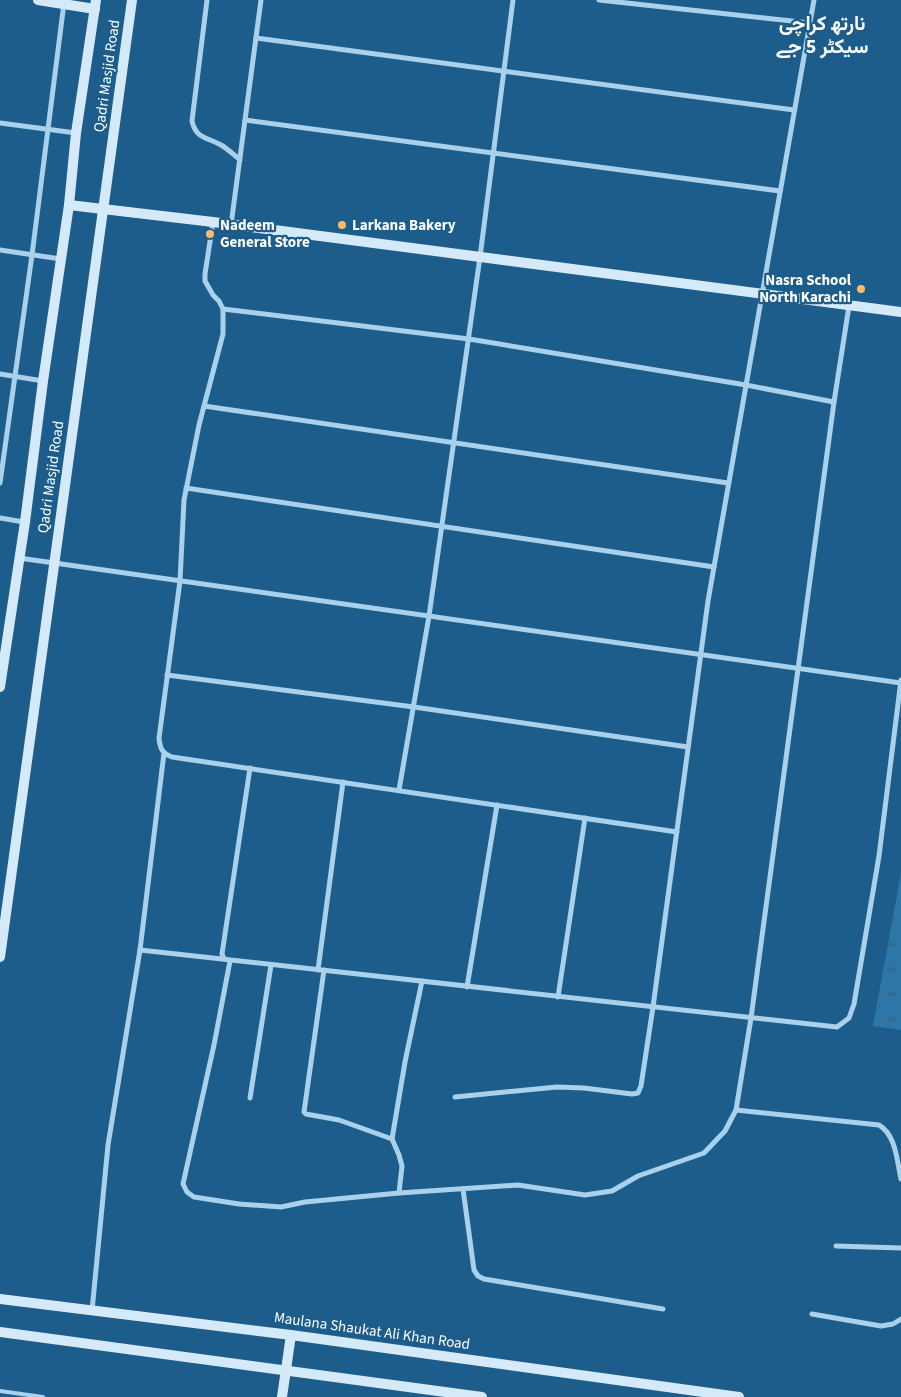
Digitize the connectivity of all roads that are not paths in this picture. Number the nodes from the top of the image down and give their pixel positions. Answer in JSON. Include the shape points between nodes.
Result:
{"nodes":[{"id":1,"x":38,"y":0,"type":"edge"},
{"id":2,"x":132,"y":0,"type":"edge"},
{"id":3,"x":207,"y":0,"type":"edge"},
{"id":4,"x":261,"y":0,"type":"edge"},
{"id":5,"x":513,"y":0,"type":"edge"},
{"id":6,"x":599,"y":0,"type":"edge"},
{"id":7,"x":814,"y":0,"type":"edge"},
{"id":8,"x":64,"y":2,"type":"edge"},
{"id":9,"x":96,"y":4,"type":"edge"},
{"id":10,"x":810,"y":23,"type":"junction"},
{"id":11,"x":256,"y":38,"type":"junction"},
{"id":12,"x":504,"y":71,"type":"junction"},
{"id":13,"x":794,"y":110,"type":"junction"},
{"id":14,"x":246,"y":120,"type":"junction"},
{"id":15,"x":0,"y":123,"type":"edge"},
{"id":16,"x":47,"y":129,"type":"junction"},
{"id":17,"x":76,"y":134,"type":"junction"},
{"id":18,"x":493,"y":154,"type":"junction"},
{"id":19,"x":240,"y":160,"type":"junction"},
{"id":20,"x":780,"y":191,"type":"junction"},
{"id":21,"x":69,"y":205,"type":"junction"},
{"id":22,"x":104,"y":209,"type":"junction"},
{"id":23,"x":212,"y":222,"type":"junction"},
{"id":24,"x":231,"y":225,"type":"junction"},
{"id":25,"x":0,"y":250,"type":"edge"},
{"id":26,"x":32,"y":254,"type":"junction"},
{"id":27,"x":480,"y":257,"type":"junction"},
{"id":28,"x":61,"y":259,"type":"junction"},
{"id":29,"x":761,"y":294,"type":"junction"},
{"id":30,"x":849,"y":305,"type":"junction"},
{"id":31,"x":223,"y":309,"type":"junction"},
{"id":32,"x":901,"y":312,"type":"edge"},
{"id":33,"x":469,"y":339,"type":"junction"},
{"id":34,"x":0,"y":374,"type":"edge"},
{"id":35,"x":15,"y":377,"type":"junction"},
{"id":36,"x":43,"y":381,"type":"junction"},
{"id":37,"x":746,"y":385,"type":"junction"},
{"id":38,"x":834,"y":402,"type":"junction"},
{"id":39,"x":204,"y":406,"type":"junction"},
{"id":40,"x":454,"y":443,"type":"junction"},
{"id":41,"x":728,"y":483,"type":"junction"},
{"id":42,"x":0,"y":484,"type":"edge"},
{"id":43,"x":186,"y":488,"type":"junction"},
{"id":44,"x":0,"y":518,"type":"edge"},
{"id":45,"x":25,"y":522,"type":"junction"},
{"id":46,"x":442,"y":526,"type":"junction"},
{"id":47,"x":19,"y":558,"type":"junction"},
{"id":48,"x":55,"y":563,"type":"junction"},
{"id":49,"x":714,"y":567,"type":"junction"},
{"id":50,"x":180,"y":582,"type":"junction"},
{"id":51,"x":429,"y":616,"type":"junction"},
{"id":52,"x":3,"y":649,"type":"edge"},
{"id":53,"x":701,"y":654,"type":"junction"},
{"id":54,"x":798,"y":668,"type":"junction"},
{"id":55,"x":168,"y":675,"type":"junction"},
{"id":56,"x":901,"y":682,"type":"edge"},
{"id":57,"x":0,"y":687,"type":"edge"},
{"id":58,"x":414,"y":707,"type":"junction"},
{"id":59,"x":688,"y":747,"type":"junction"},
{"id":60,"x":164,"y":754,"type":"junction"},
{"id":61,"x":250,"y":768,"type":"junction"},
{"id":62,"x":343,"y":782,"type":"junction"},
{"id":63,"x":399,"y":790,"type":"junction"},
{"id":64,"x":497,"y":805,"type":"junction"},
{"id":65,"x":585,"y":818,"type":"junction"},
{"id":66,"x":677,"y":832,"type":"junction"},
{"id":67,"x":140,"y":950,"type":"junction"},
{"id":68,"x":0,"y":957,"type":"edge"},
{"id":69,"x":227,"y":960,"type":"junction"},
{"id":70,"x":271,"y":965,"type":"junction"},
{"id":71,"x":321,"y":970,"type":"junction"},
{"id":72,"x":422,"y":981,"type":"junction"},
{"id":73,"x":467,"y":987,"type":"junction"},
{"id":74,"x":558,"y":996,"type":"junction"},
{"id":75,"x":654,"y":1007,"type":"junction"},
{"id":76,"x":751,"y":1018,"type":"junction"},
{"id":77,"x":455,"y":1097,"type":"dead end"},
{"id":78,"x":250,"y":1098,"type":"dead end"},
{"id":79,"x":736,"y":1110,"type":"junction"},
{"id":80,"x":392,"y":1140,"type":"junction"},
{"id":81,"x":901,"y":1179,"type":"edge"},
{"id":82,"x":463,"y":1189,"type":"junction"},
{"id":83,"x":399,"y":1193,"type":"junction"},
{"id":84,"x":836,"y":1246,"type":"dead end"},
{"id":85,"x":901,"y":1248,"type":"edge"},
{"id":86,"x":0,"y":1299,"type":"edge"},
{"id":87,"x":663,"y":1308,"type":"dead end"},
{"id":88,"x":92,"y":1311,"type":"junction"},
{"id":89,"x":812,"y":1314,"type":"dead end"},
{"id":90,"x":901,"y":1319,"type":"edge"},
{"id":91,"x":0,"y":1332,"type":"edge"},
{"id":92,"x":291,"y":1335,"type":"junction"},
{"id":93,"x":285,"y":1371,"type":"junction"},
{"id":94,"x":0,"y":1391,"type":"edge"},
{"id":95,"x":43,"y":1397,"type":"edge"},
{"id":96,"x":282,"y":1397,"type":"edge"},
{"id":97,"x":482,"y":1397,"type":"edge"},
{"id":98,"x":739,"y":1397,"type":"edge"}],
"edges":[{"from":1,"to":8,"type":"street"},
{"from":2,"to":22,"type":"street","name":"Qadri Masjid Road"},
{"from":3,"to":19,"type":"street","via":[[192,121],[194,130],[202,137],[221,144]]},
{"from":4,"to":11,"type":"street"},
{"from":5,"to":12,"type":"street"},
{"from":6,"to":10,"type":"street"},
{"from":7,"to":10,"type":"street"},
{"from":8,"to":9,"type":"street"},
{"from":8,"to":16,"type":"street"},
{"from":9,"to":17,"type":"street","name":"Qadri Masjid Road"},
{"from":10,"to":13,"type":"street"},
{"from":11,"to":12,"type":"street"},
{"from":11,"to":14,"type":"street"},
{"from":12,"to":13,"type":"street"},
{"from":12,"to":18,"type":"street"},
{"from":13,"to":20,"type":"street"},
{"from":14,"to":18,"type":"street"},
{"from":14,"to":19,"type":"street"},
{"from":15,"to":16,"type":"street"},
{"from":16,"to":17,"type":"street"},
{"from":16,"to":26,"type":"street"},
{"from":17,"to":21,"type":"street","name":"Qadri Masjid Road"},
{"from":18,"to":20,"type":"street"},
{"from":18,"to":27,"type":"street"},
{"from":19,"to":24,"type":"street"},
{"from":20,"to":29,"type":"street"},
{"from":21,"to":22,"type":"street"},
{"from":21,"to":28,"type":"street","name":"Qadri Masjid Road"},
{"from":22,"to":23,"type":"street"},
{"from":22,"to":48,"type":"street","name":"Qadri Masjid Road"},
{"from":23,"to":24,"type":"street"},
{"from":23,"to":31,"type":"street","via":[[205,280]]},
{"from":24,"to":27,"type":"street"},
{"from":25,"to":26,"type":"street"},
{"from":26,"to":28,"type":"street"},
{"from":26,"to":35,"type":"street"},
{"from":27,"to":29,"type":"street"},
{"from":27,"to":33,"type":"street"},
{"from":28,"to":36,"type":"street","name":"Qadri Masjid Road"},
{"from":29,"to":30,"type":"street"},
{"from":29,"to":37,"type":"street"},
{"from":30,"to":32,"type":"street"},
{"from":30,"to":38,"type":"street"},
{"from":31,"to":33,"type":"street"},
{"from":31,"to":39,"type":"street","via":[[223,334]]},
{"from":33,"to":37,"type":"street"},
{"from":33,"to":40,"type":"street"},
{"from":34,"to":35,"type":"street"},
{"from":35,"to":36,"type":"street"},
{"from":35,"to":42,"type":"street"},
{"from":36,"to":45,"type":"street","name":"Qadri Masjid Road"},
{"from":37,"to":38,"type":"street"},
{"from":37,"to":41,"type":"street"},
{"from":38,"to":54,"type":"street"},
{"from":39,"to":40,"type":"street"},
{"from":39,"to":43,"type":"street"},
{"from":40,"to":41,"type":"street"},
{"from":40,"to":46,"type":"street"},
{"from":41,"to":49,"type":"street"},
{"from":43,"to":46,"type":"street"},
{"from":43,"to":50,"type":"street"},
{"from":44,"to":45,"type":"street"},
{"from":45,"to":47,"type":"street","name":"Qadri Masjid Road"},
{"from":46,"to":49,"type":"street"},
{"from":46,"to":51,"type":"street"},
{"from":47,"to":48,"type":"street"},
{"from":47,"to":52,"type":"street","name":"Qadri Masjid Road"},
{"from":48,"to":50,"type":"street"},
{"from":48,"to":68,"type":"street","name":"Qadri Masjid Road"},
{"from":49,"to":53,"type":"street"},
{"from":50,"to":51,"type":"street"},
{"from":50,"to":55,"type":"street"},
{"from":51,"to":53,"type":"street"},
{"from":51,"to":58,"type":"street"},
{"from":52,"to":57,"type":"street","name":"Qadri Masjid Road"},
{"from":53,"to":54,"type":"street"},
{"from":53,"to":59,"type":"street"},
{"from":54,"to":56,"type":"street"},
{"from":54,"to":76,"type":"street"},
{"from":55,"to":58,"type":"street"},
{"from":55,"to":60,"type":"street","via":[[159,738]]},
{"from":56,"to":76,"type":"street","via":[[879,856],[849,1018],[837,1026]]},
{"from":58,"to":59,"type":"street"},
{"from":58,"to":63,"type":"street"},
{"from":59,"to":66,"type":"street"},
{"from":60,"to":61,"type":"street"},
{"from":60,"to":67,"type":"street"},
{"from":61,"to":62,"type":"street"},
{"from":61,"to":69,"type":"street","via":[[222,954]]},
{"from":62,"to":63,"type":"street"},
{"from":62,"to":71,"type":"street"},
{"from":63,"to":64,"type":"street"},
{"from":64,"to":65,"type":"street"},
{"from":64,"to":73,"type":"street"},
{"from":65,"to":66,"type":"street"},
{"from":65,"to":74,"type":"street"},
{"from":66,"to":75,"type":"street"},
{"from":67,"to":69,"type":"street"},
{"from":67,"to":88,"type":"street","via":[[108,1145]]},
{"from":69,"to":70,"type":"street"},
{"from":69,"to":83,"type":"street","via":[[214,1044],[183,1184],[187,1192],[194,1197],[230,1203],[281,1206]]},
{"from":70,"to":71,"type":"street"},
{"from":70,"to":78,"type":"street"},
{"from":71,"to":72,"type":"street"},
{"from":71,"to":80,"type":"street","via":[[304,1112],[339,1120]]},
{"from":72,"to":73,"type":"street"},
{"from":72,"to":80,"type":"street"},
{"from":73,"to":74,"type":"street"},
{"from":74,"to":75,"type":"street"},
{"from":75,"to":76,"type":"street"},
{"from":75,"to":77,"type":"street","via":[[638,1093],[557,1087]]},
{"from":76,"to":79,"type":"street"},
{"from":79,"to":81,"type":"street","via":[[879,1125],[891,1136]]},
{"from":79,"to":82,"type":"street","via":[[725,1131],[704,1153],[638,1176],[612,1191],[585,1195],[518,1185]]},
{"from":80,"to":83,"type":"street","via":[[402,1166]]},
{"from":82,"to":83,"type":"street"},
{"from":82,"to":87,"type":"street","via":[[474,1270],[478,1276]]},
{"from":84,"to":85,"type":"street"},
{"from":86,"to":88,"type":"street","name":"Maulana Shaukat Ali Khan Road"},
{"from":88,"to":92,"type":"street","name":"Maulana Shaukat Ali Khan Road"},
{"from":89,"to":90,"type":"street","via":[[882,1326]]},
{"from":91,"to":93,"type":"street"},
{"from":92,"to":93,"type":"street"},
{"from":92,"to":98,"type":"street","name":"Maulana Shaukat Ali Khan Road"},
{"from":93,"to":96,"type":"street"},
{"from":93,"to":97,"type":"street"},
{"from":94,"to":95,"type":"lane"}]}
